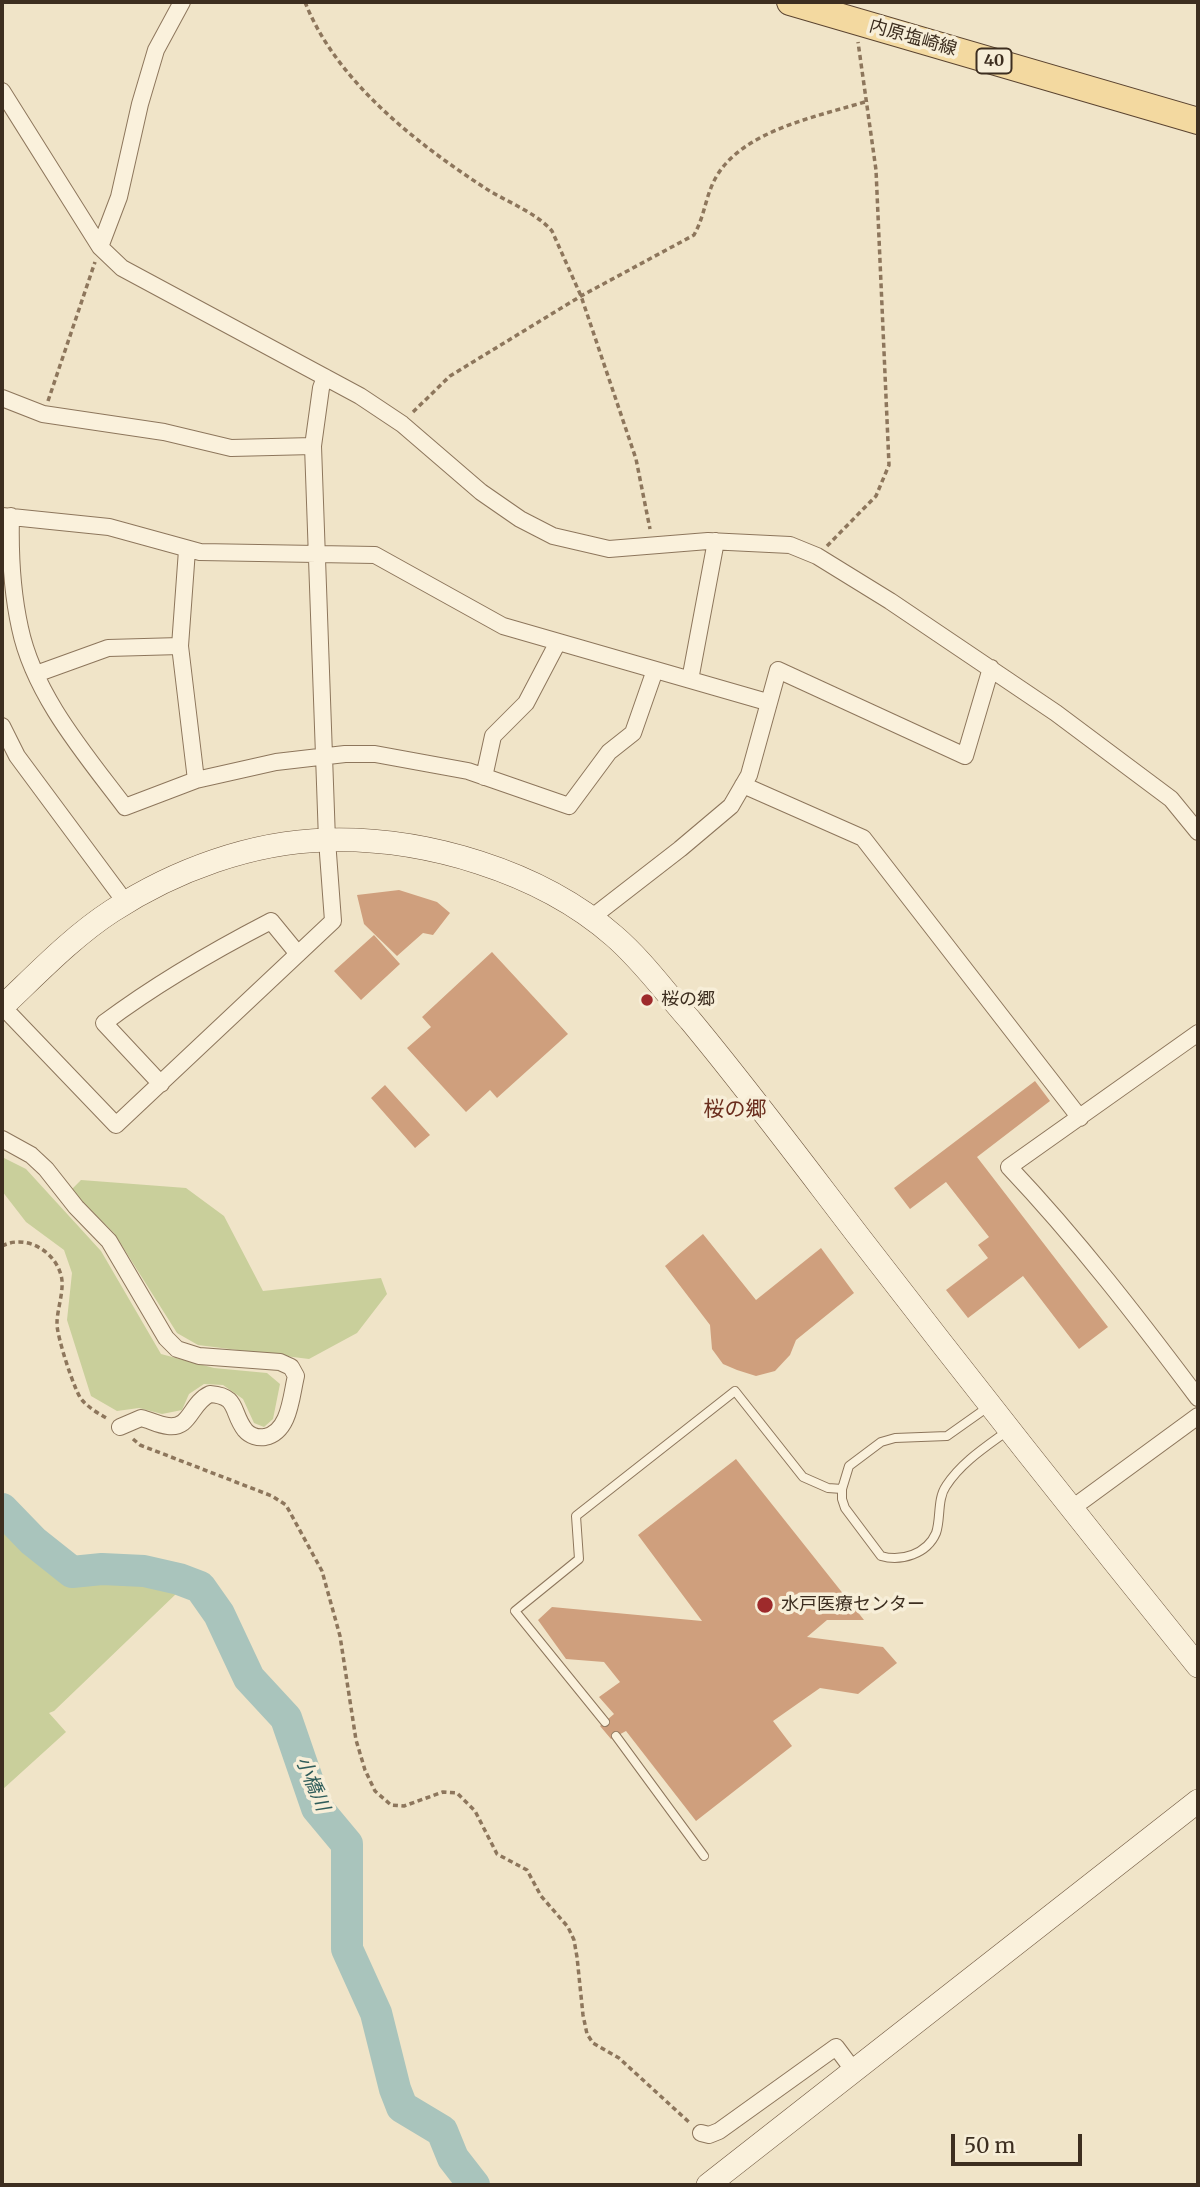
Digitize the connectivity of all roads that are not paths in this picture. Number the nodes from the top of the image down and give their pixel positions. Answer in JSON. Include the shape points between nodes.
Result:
{"nodes":[{"id":1,"x":182,"y":2,"type":"edge"},
{"id":2,"x":790,"y":2,"type":"edge"},
{"id":3,"x":2,"y":91,"type":"edge"},
{"id":4,"x":1198,"y":121,"type":"edge"},
{"id":5,"x":100,"y":247,"type":"junction"},
{"id":6,"x":326,"y":377,"type":"junction"},
{"id":7,"x":2,"y":398,"type":"edge"},
{"id":8,"x":313,"y":446,"type":"junction"},
{"id":9,"x":7,"y":516,"type":"edge"},
{"id":10,"x":716,"y":541,"type":"junction"},
{"id":11,"x":187,"y":550,"type":"junction"},
{"id":12,"x":317,"y":553,"type":"junction"},
{"id":13,"x":558,"y":642,"type":"junction"},
{"id":14,"x":180,"y":646,"type":"junction"},
{"id":15,"x":991,"y":668,"type":"junction"},
{"id":16,"x":655,"y":670,"type":"junction"},
{"id":17,"x":36,"y":674,"type":"junction"},
{"id":18,"x":690,"y":680,"type":"junction"},
{"id":19,"x":767,"y":702,"type":"junction"},
{"id":20,"x":2,"y":726,"type":"edge"},
{"id":21,"x":324,"y":756,"type":"junction"},
{"id":22,"x":484,"y":777,"type":"junction"},
{"id":23,"x":196,"y":779,"type":"junction"},
{"id":24,"x":743,"y":785,"type":"junction"},
{"id":25,"x":1198,"y":832,"type":"edge"},
{"id":26,"x":327,"y":840,"type":"junction"},
{"id":27,"x":126,"y":903,"type":"junction"},
{"id":28,"x":592,"y":918,"type":"junction"},
{"id":29,"x":298,"y":954,"type":"junction"},
{"id":30,"x":2,"y":1006,"type":"edge"},
{"id":31,"x":1198,"y":1033,"type":"edge"},
{"id":32,"x":161,"y":1084,"type":"junction"},
{"id":33,"x":1080,"y":1118,"type":"junction"},
{"id":34,"x":2,"y":1139,"type":"edge"},
{"id":35,"x":1198,"y":1398,"type":"edge"},
{"id":36,"x":989,"y":1406,"type":"junction"},
{"id":37,"x":1198,"y":1416,"type":"edge"},
{"id":38,"x":120,"y":1427,"type":"road end"},
{"id":39,"x":1008,"y":1430,"type":"junction"},
{"id":40,"x":842,"y":1489,"type":"junction"},
{"id":41,"x":1071,"y":1509,"type":"junction"},
{"id":42,"x":1198,"y":1666,"type":"edge"},
{"id":43,"x":605,"y":1722,"type":"dead end"},
{"id":44,"x":616,"y":1736,"type":"dead end"},
{"id":45,"x":1198,"y":1801,"type":"edge"},
{"id":46,"x":704,"y":1856,"type":"dead end"},
{"id":47,"x":854,"y":2071,"type":"junction"},
{"id":48,"x":701,"y":2133,"type":"road end"},
{"id":49,"x":708,"y":2185,"type":"edge"}],
"edges":[{"from":1,"to":5,"type":"street","via":[[156,50],[119,197]]},
{"from":2,"to":4,"type":"main road","name":"内原塩崎線","number":"40"},
{"from":3,"to":5,"type":"street"},
{"from":5,"to":6,"type":"street","via":[[122,268]]},
{"from":6,"to":8,"type":"street"},
{"from":6,"to":10,"type":"street","via":[[402,424],[481,492],[553,536],[609,549]]},
{"from":7,"to":8,"type":"street","via":[[43,414],[164,432],[231,448]]},
{"from":8,"to":12,"type":"street"},
{"from":9,"to":11,"type":"street","via":[[109,527]]},
{"from":9,"to":17,"type":"street","via":[[20,629]]},
{"from":10,"to":15,"type":"street","via":[[790,545],[817,556]]},
{"from":10,"to":18,"type":"street"},
{"from":11,"to":12,"type":"street"},
{"from":11,"to":14,"type":"street"},
{"from":12,"to":13,"type":"street","via":[[375,555],[503,626]]},
{"from":12,"to":21,"type":"street"},
{"from":13,"to":16,"type":"street"},
{"from":13,"to":22,"type":"street","via":[[526,704],[494,736]]},
{"from":14,"to":17,"type":"street","via":[[107,648]]},
{"from":14,"to":23,"type":"street"},
{"from":15,"to":19,"type":"street","via":[[965,756],[778,670]]},
{"from":15,"to":25,"type":"street","via":[[1171,799]]},
{"from":16,"to":18,"type":"street"},
{"from":16,"to":22,"type":"street","via":[[632,733],[610,752],[569,806]]},
{"from":17,"to":23,"type":"street","via":[[68,732],[125,807]]},
{"from":18,"to":19,"type":"street"},
{"from":19,"to":24,"type":"street","via":[[750,775]]},
{"from":20,"to":27,"type":"street","via":[[17,755]]},
{"from":21,"to":22,"type":"street","via":[[375,754]]},
{"from":21,"to":23,"type":"street"},
{"from":21,"to":26,"type":"street"},
{"from":24,"to":28,"type":"street","via":[[731,806]]},
{"from":24,"to":33,"type":"street","via":[[863,838]]},
{"from":26,"to":27,"type":"street","via":[[229,857]]},
{"from":26,"to":28,"type":"street","via":[[385,843],[467,859],[516,876]]},
{"from":26,"to":29,"type":"street","via":[[333,921]]},
{"from":27,"to":30,"type":"street","via":[[82,934]]},
{"from":28,"to":36,"type":"street","via":[[644,966],[717,1053]]},
{"from":29,"to":32,"type":"street"},
{"from":29,"to":32,"type":"street","via":[[271,921],[226,944],[104,1023]]},
{"from":30,"to":32,"type":"street","via":[[116,1125]]},
{"from":31,"to":33,"type":"street"},
{"from":33,"to":35,"type":"street","via":[[1009,1167],[1096,1264]]},
{"from":34,"to":38,"type":"street","via":[[46,1169],[109,1241],[177,1349],[199,1356],[279,1362],[291,1367],[296,1376],[283,1424],[270,1436],[250,1434],[233,1403],[210,1394],[174,1427],[141,1418]]},
{"from":36,"to":39,"type":"street"},
{"from":36,"to":40,"type":"lane","via":[[947,1436],[881,1442],[849,1466]]},
{"from":37,"to":41,"type":"street"},
{"from":39,"to":40,"type":"lane","via":[[964,1464],[944,1489],[935,1534],[914,1555],[881,1556],[845,1508]]},
{"from":39,"to":41,"type":"street"},
{"from":40,"to":43,"type":"lane","via":[[803,1477],[735,1391],[576,1516],[579,1559],[515,1612]]},
{"from":41,"to":42,"type":"street"},
{"from":44,"to":46,"type":"lane"},
{"from":45,"to":47,"type":"street"},
{"from":47,"to":48,"type":"street","via":[[836,2047],[719,2131]]},
{"from":47,"to":49,"type":"street"}]}
